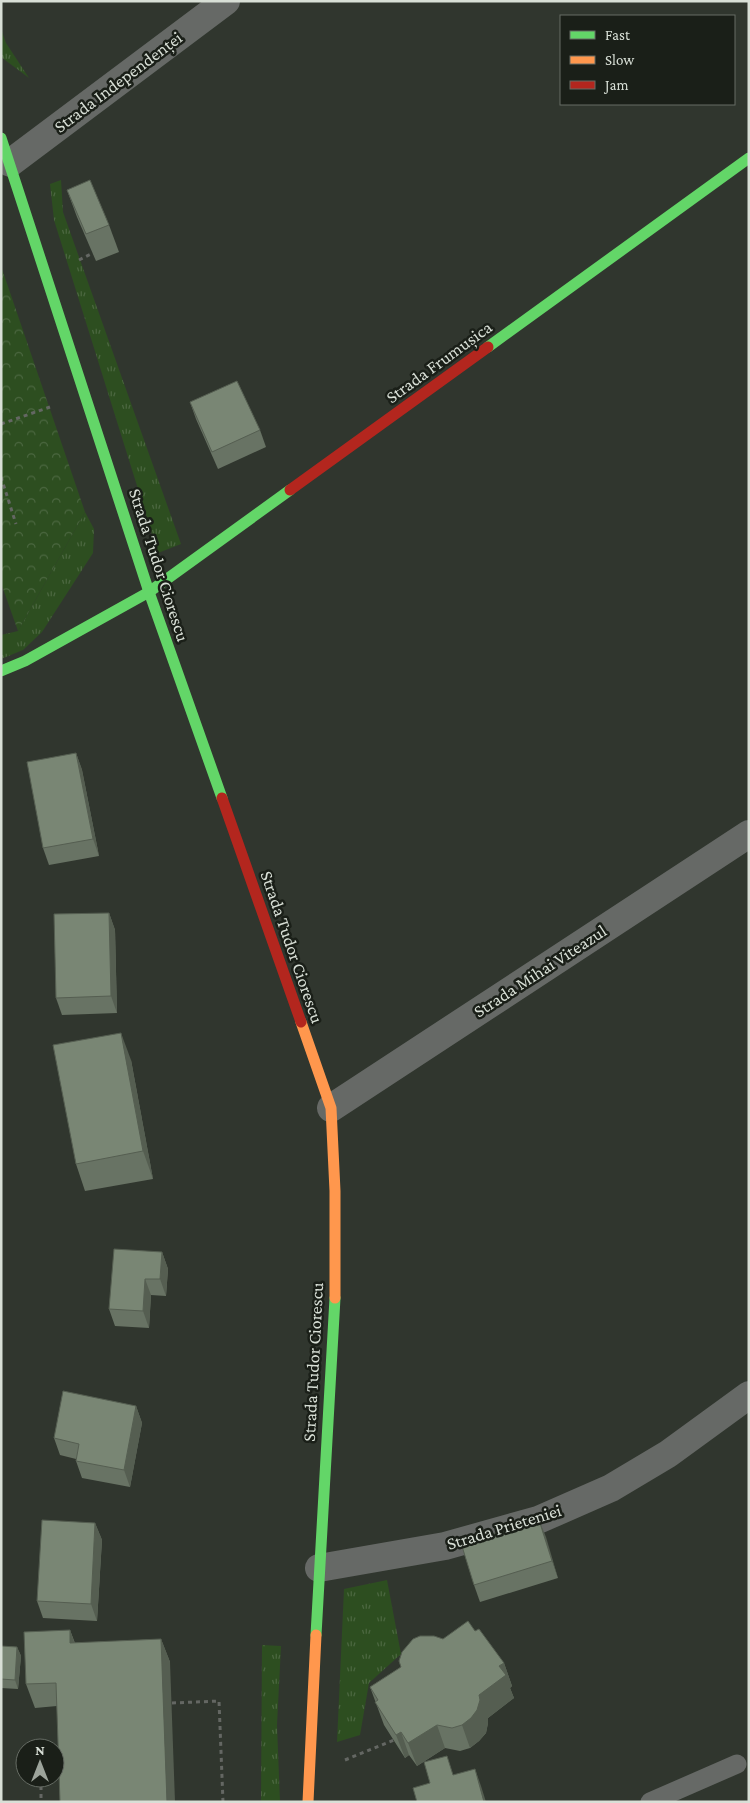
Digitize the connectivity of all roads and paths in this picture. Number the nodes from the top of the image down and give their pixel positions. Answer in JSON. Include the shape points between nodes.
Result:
{"nodes":[{"id":1,"x":226,"y":1,"type":"edge"},
{"id":2,"x":6,"y":151,"type":"edge"},
{"id":3,"x":749,"y":158,"type":"edge"},
{"id":4,"x":85,"y":395,"type":"junction"},
{"id":5,"x":1,"y":424,"type":"edge"},
{"id":6,"x":1,"y":478,"type":"edge"},
{"id":7,"x":16,"y":524,"type":"dead end"},
{"id":8,"x":149,"y":592,"type":"junction"},
{"id":9,"x":1,"y":671,"type":"edge"},
{"id":10,"x":749,"y":834,"type":"edge"},
{"id":11,"x":330,"y":1108,"type":"junction"},
{"id":12,"x":749,"y":1396,"type":"edge"},
{"id":13,"x":319,"y":1568,"type":"junction"},
{"id":14,"x":172,"y":1703,"type":"dead end"},
{"id":15,"x":394,"y":1740,"type":"edge"},
{"id":16,"x":737,"y":1764,"type":"dead end"},
{"id":17,"x":309,"y":1771,"type":"junction"},
{"id":18,"x":41,"y":1788,"type":"edge"},
{"id":19,"x":41,"y":1802,"type":"edge"},
{"id":20,"x":223,"y":1802,"type":"edge"},
{"id":21,"x":308,"y":1802,"type":"edge"},
{"id":22,"x":650,"y":1802,"type":"edge"}],
"edges":[{"from":1,"to":2,"type":"street","name":"Strada Independenței"},
{"from":2,"to":4,"type":"street","name":"Strada Tudor Ciorescu"},
{"from":3,"to":8,"type":"street","name":"Strada Frumușica"},
{"from":4,"to":5,"type":"path"},
{"from":4,"to":8,"type":"street","name":"Strada Tudor Ciorescu"},
{"from":6,"to":7,"type":"path"},
{"from":8,"to":9,"type":"street","name":"Strada Frumușica","via":[[26,661]]},
{"from":8,"to":11,"type":"street","name":"Strada Tudor Ciorescu"},
{"from":10,"to":11,"type":"street","name":"Strada Mihai Viteazul"},
{"from":11,"to":13,"type":"street","name":"Strada Tudor Ciorescu","via":[[335,1191],[335,1296]]},
{"from":12,"to":13,"type":"street","name":"Strada Prieteniei","via":[[668,1454],[619,1483],[538,1520],[445,1546]]},
{"from":13,"to":17,"type":"street","name":"Strada Tudor Ciorescu"},
{"from":14,"to":20,"type":"path","via":[[219,1701]]},
{"from":15,"to":17,"type":"path"},
{"from":16,"to":22,"type":"lane"},
{"from":17,"to":21,"type":"street","name":"Strada Tudor Ciorescu"},
{"from":18,"to":19,"type":"path"}]}
